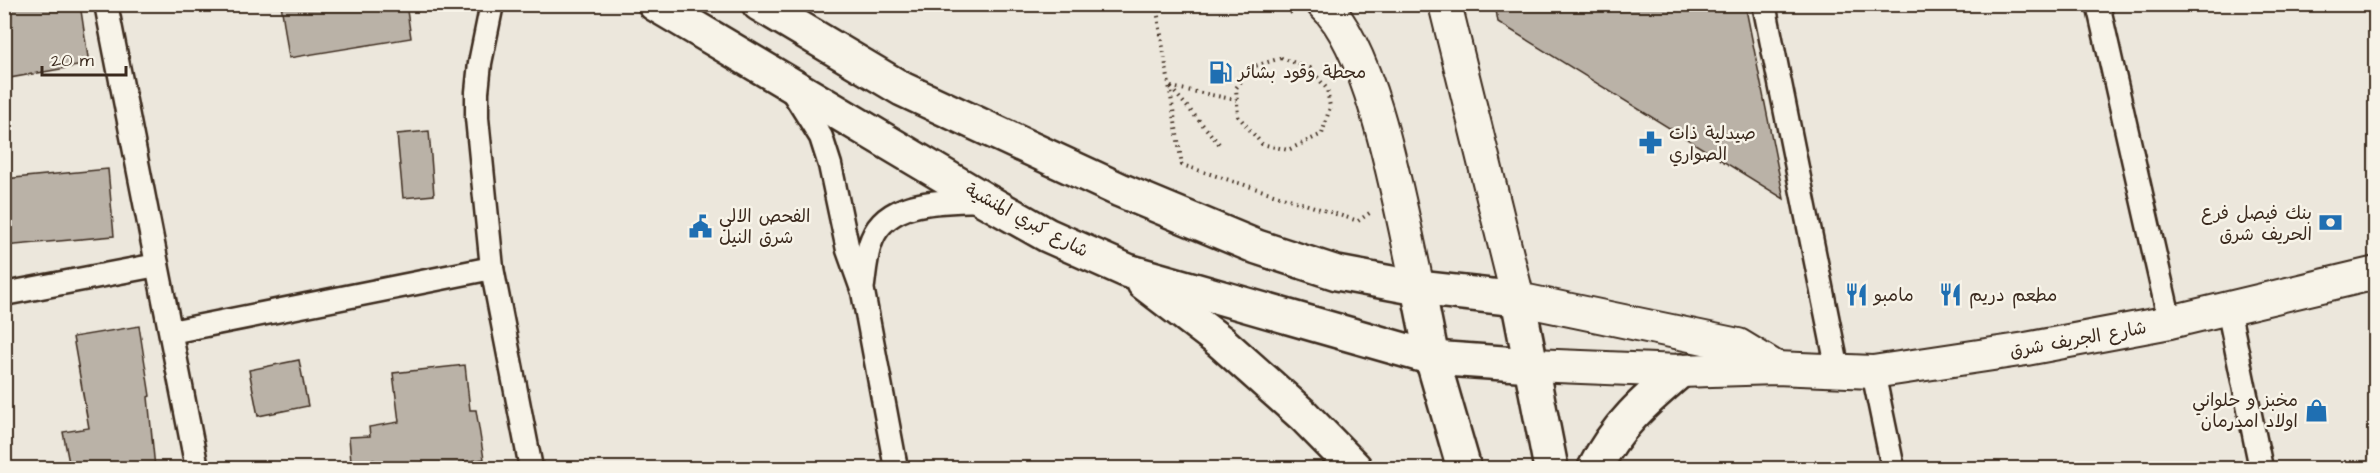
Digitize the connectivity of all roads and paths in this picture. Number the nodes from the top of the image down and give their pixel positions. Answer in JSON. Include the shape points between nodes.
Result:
{"nodes":[{"id":1,"x":106,"y":4,"type":"edge"},
{"id":2,"x":492,"y":4,"type":"edge"},
{"id":3,"x":655,"y":4,"type":"edge"},
{"id":4,"x":759,"y":4,"type":"edge"},
{"id":5,"x":1156,"y":4,"type":"edge"},
{"id":6,"x":1282,"y":4,"type":"edge"},
{"id":7,"x":1445,"y":4,"type":"edge"},
{"id":8,"x":1764,"y":4,"type":"edge"},
{"id":9,"x":2098,"y":4,"type":"edge"},
{"id":10,"x":1311,"y":12,"type":"edge"},
{"id":11,"x":787,"y":84,"type":"junction"},
{"id":12,"x":1171,"y":87,"type":"junction"},
{"id":13,"x":1237,"y":100,"type":"junction"},
{"id":14,"x":1221,"y":146,"type":"dead end"},
{"id":15,"x":984,"y":200,"type":"junction"},
{"id":16,"x":1375,"y":203,"type":"dead end"},
{"id":17,"x":157,"y":265,"type":"junction"},
{"id":18,"x":492,"y":268,"type":"junction"},
{"id":19,"x":1128,"y":271,"type":"junction"},
{"id":20,"x":2376,"y":273,"type":"edge"},
{"id":21,"x":1418,"y":288,"type":"junction"},
{"id":22,"x":863,"y":292,"type":"junction"},
{"id":23,"x":4,"y":294,"type":"edge"},
{"id":24,"x":1518,"y":299,"type":"junction"},
{"id":25,"x":2228,"y":308,"type":"junction"},
{"id":26,"x":2170,"y":322,"type":"junction"},
{"id":27,"x":171,"y":332,"type":"junction"},
{"id":28,"x":1432,"y":358,"type":"junction"},
{"id":29,"x":1532,"y":365,"type":"junction"},
{"id":30,"x":1776,"y":368,"type":"junction"},
{"id":31,"x":1680,"y":371,"type":"junction"},
{"id":32,"x":1838,"y":371,"type":"junction"},
{"id":33,"x":1873,"y":372,"type":"junction"},
{"id":34,"x":1602,"y":463,"type":"edge"},
{"id":35,"x":197,"y":468,"type":"edge"},
{"id":36,"x":531,"y":468,"type":"edge"},
{"id":37,"x":896,"y":468,"type":"edge"},
{"id":38,"x":1355,"y":468,"type":"edge"},
{"id":39,"x":1464,"y":468,"type":"edge"},
{"id":40,"x":1551,"y":468,"type":"edge"},
{"id":41,"x":1893,"y":468,"type":"edge"},
{"id":42,"x":2260,"y":468,"type":"edge"}],
"edges":[{"from":1,"to":17,"type":"street"},
{"from":2,"to":18,"type":"street","via":[[480,63],[477,118]]},
{"from":3,"to":11,"type":"main road","name":"شارع كبري المنشية"},
{"from":4,"to":21,"type":"main road","via":[[902,89],[1162,208],[1295,261]]},
{"from":5,"to":12,"type":"path"},
{"from":6,"to":10,"type":"path"},
{"from":7,"to":24,"type":"street"},
{"from":8,"to":32,"type":"street"},
{"from":9,"to":26,"type":"street"},
{"from":10,"to":21,"type":"street","via":[[1333,14],[1358,57],[1384,139]]},
{"from":11,"to":15,"type":"main road","name":"شارع كبري المنشية"},
{"from":11,"to":22,"type":"street","via":[[821,137],[848,250]]},
{"from":12,"to":13,"type":"path"},
{"from":12,"to":14,"type":"path"},
{"from":12,"to":16,"type":"path","via":[[1182,165],[1358,221],[1372,211]]},
{"from":13,"to":13,"type":"path","via":[[1238,116],[1262,144],[1288,150],[1322,134],[1330,107],[1326,88],[1310,68],[1281,58],[1252,67],[1236,88]]},
{"from":15,"to":19,"type":"main road","name":"شارع كبري المنشية","via":[[1047,235]]},
{"from":15,"to":22,"type":"street","via":[[914,206],[884,221],[872,237]]},
{"from":17,"to":23,"type":"street"},
{"from":17,"to":27,"type":"street"},
{"from":18,"to":27,"type":"street"},
{"from":18,"to":36,"type":"street"},
{"from":19,"to":28,"type":"main road","name":"شارع كبري المنشية"},
{"from":19,"to":38,"type":"main road","via":[[1221,342]]},
{"from":20,"to":25,"type":"street","name":"شارع الجريف شرق"},
{"from":21,"to":24,"type":"main road"},
{"from":21,"to":28,"type":"main road"},
{"from":22,"to":37,"type":"street"},
{"from":24,"to":29,"type":"main road"},
{"from":24,"to":30,"type":"street","via":[[1738,345]]},
{"from":25,"to":26,"type":"street","name":"شارع الجريف شرق"},
{"from":25,"to":42,"type":"street"},
{"from":26,"to":33,"type":"street","name":"شارع الجريف شرق"},
{"from":27,"to":35,"type":"street"},
{"from":28,"to":29,"type":"main road","name":"شارع كبري المنشية"},
{"from":28,"to":39,"type":"main road"},
{"from":29,"to":31,"type":"street","name":"شارع الجريف شرق"},
{"from":29,"to":40,"type":"main road"},
{"from":30,"to":31,"type":"street","name":"شارع الجريف شرق"},
{"from":30,"to":32,"type":"street","name":"شارع الجريف شرق"},
{"from":31,"to":34,"type":"main road","via":[[1638,407]]},
{"from":32,"to":33,"type":"street","name":"شارع الجريف شرق"},
{"from":33,"to":41,"type":"street"}]}
